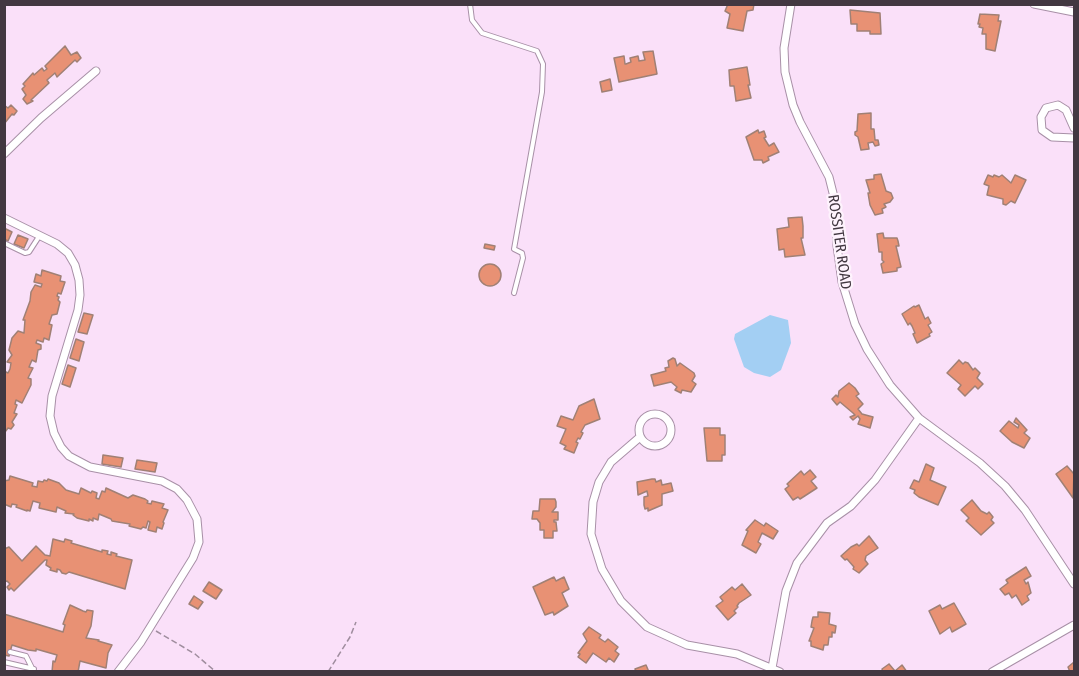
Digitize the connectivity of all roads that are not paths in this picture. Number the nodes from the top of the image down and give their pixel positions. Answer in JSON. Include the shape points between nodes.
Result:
{"nodes":[{"id":1,"x":470,"y":4,"type":"edge"},
{"id":2,"x":791,"y":4,"type":"edge"},
{"id":3,"x":1034,"y":4,"type":"edge"},
{"id":4,"x":1074,"y":12,"type":"edge"},
{"id":5,"x":96,"y":71,"type":"dead end"},
{"id":6,"x":1074,"y":128,"type":"edge"},
{"id":7,"x":1074,"y":138,"type":"edge"},
{"id":8,"x":4,"y":154,"type":"edge"},
{"id":9,"x":4,"y":218,"type":"edge"},
{"id":10,"x":40,"y":235,"type":"junction"},
{"id":11,"x":4,"y":243,"type":"edge"},
{"id":12,"x":514,"y":293,"type":"dead end"},
{"id":13,"x":919,"y":418,"type":"junction"},
{"id":14,"x":640,"y":437,"type":"junction"},
{"id":15,"x":1074,"y":584,"type":"edge"},
{"id":16,"x":1074,"y":625,"type":"edge"},
{"id":17,"x":10,"y":652,"type":"dead end"},
{"id":18,"x":4,"y":662,"type":"edge"},
{"id":19,"x":772,"y":668,"type":"junction"},
{"id":20,"x":34,"y":670,"type":"edge"},
{"id":21,"x":118,"y":672,"type":"edge"},
{"id":22,"x":780,"y":672,"type":"edge"},
{"id":23,"x":992,"y":672,"type":"edge"}],
"edges":[{"from":1,"to":12,"type":"lane","via":[[472,20],[482,33],[537,51],[543,64],[542,92],[513,249],[522,253],[523,258]]},
{"from":2,"to":13,"type":"street","name":"ROSSITER ROAD","via":[[784,48],[785,72],[793,105],[829,177],[835,201],[842,282],[867,349],[890,385]]},
{"from":3,"to":4,"type":"street"},
{"from":5,"to":8,"type":"street"},
{"from":6,"to":7,"type":"street","via":[[1066,110],[1058,105],[1046,108],[1041,117],[1042,130],[1052,137]]},
{"from":9,"to":10,"type":"street"},
{"from":10,"to":11,"type":"lane","via":[[25,253]]},
{"from":10,"to":21,"type":"street","via":[[68,253],[79,279],[78,310],[52,396],[50,416],[61,447],[90,467],[162,481],[177,489],[197,519],[199,542],[193,558]]},
{"from":13,"to":15,"type":"street","name":"ROSSITER ROAD","via":[[1005,486]]},
{"from":13,"to":19,"type":"street","via":[[875,480],[851,506],[827,523],[797,563],[786,591]]},
{"from":14,"to":14,"type":"street","via":[[639,426],[649,414],[660,414],[669,422],[670,433],[665,442],[654,446]]},
{"from":14,"to":19,"type":"street","via":[[611,462],[593,502],[591,534],[602,569],[621,601],[647,627],[687,645],[737,654]]},
{"from":16,"to":23,"type":"street"},
{"from":17,"to":20,"type":"lane","via":[[26,656]]},
{"from":18,"to":20,"type":"lane"},
{"from":19,"to":22,"type":"street"}]}
